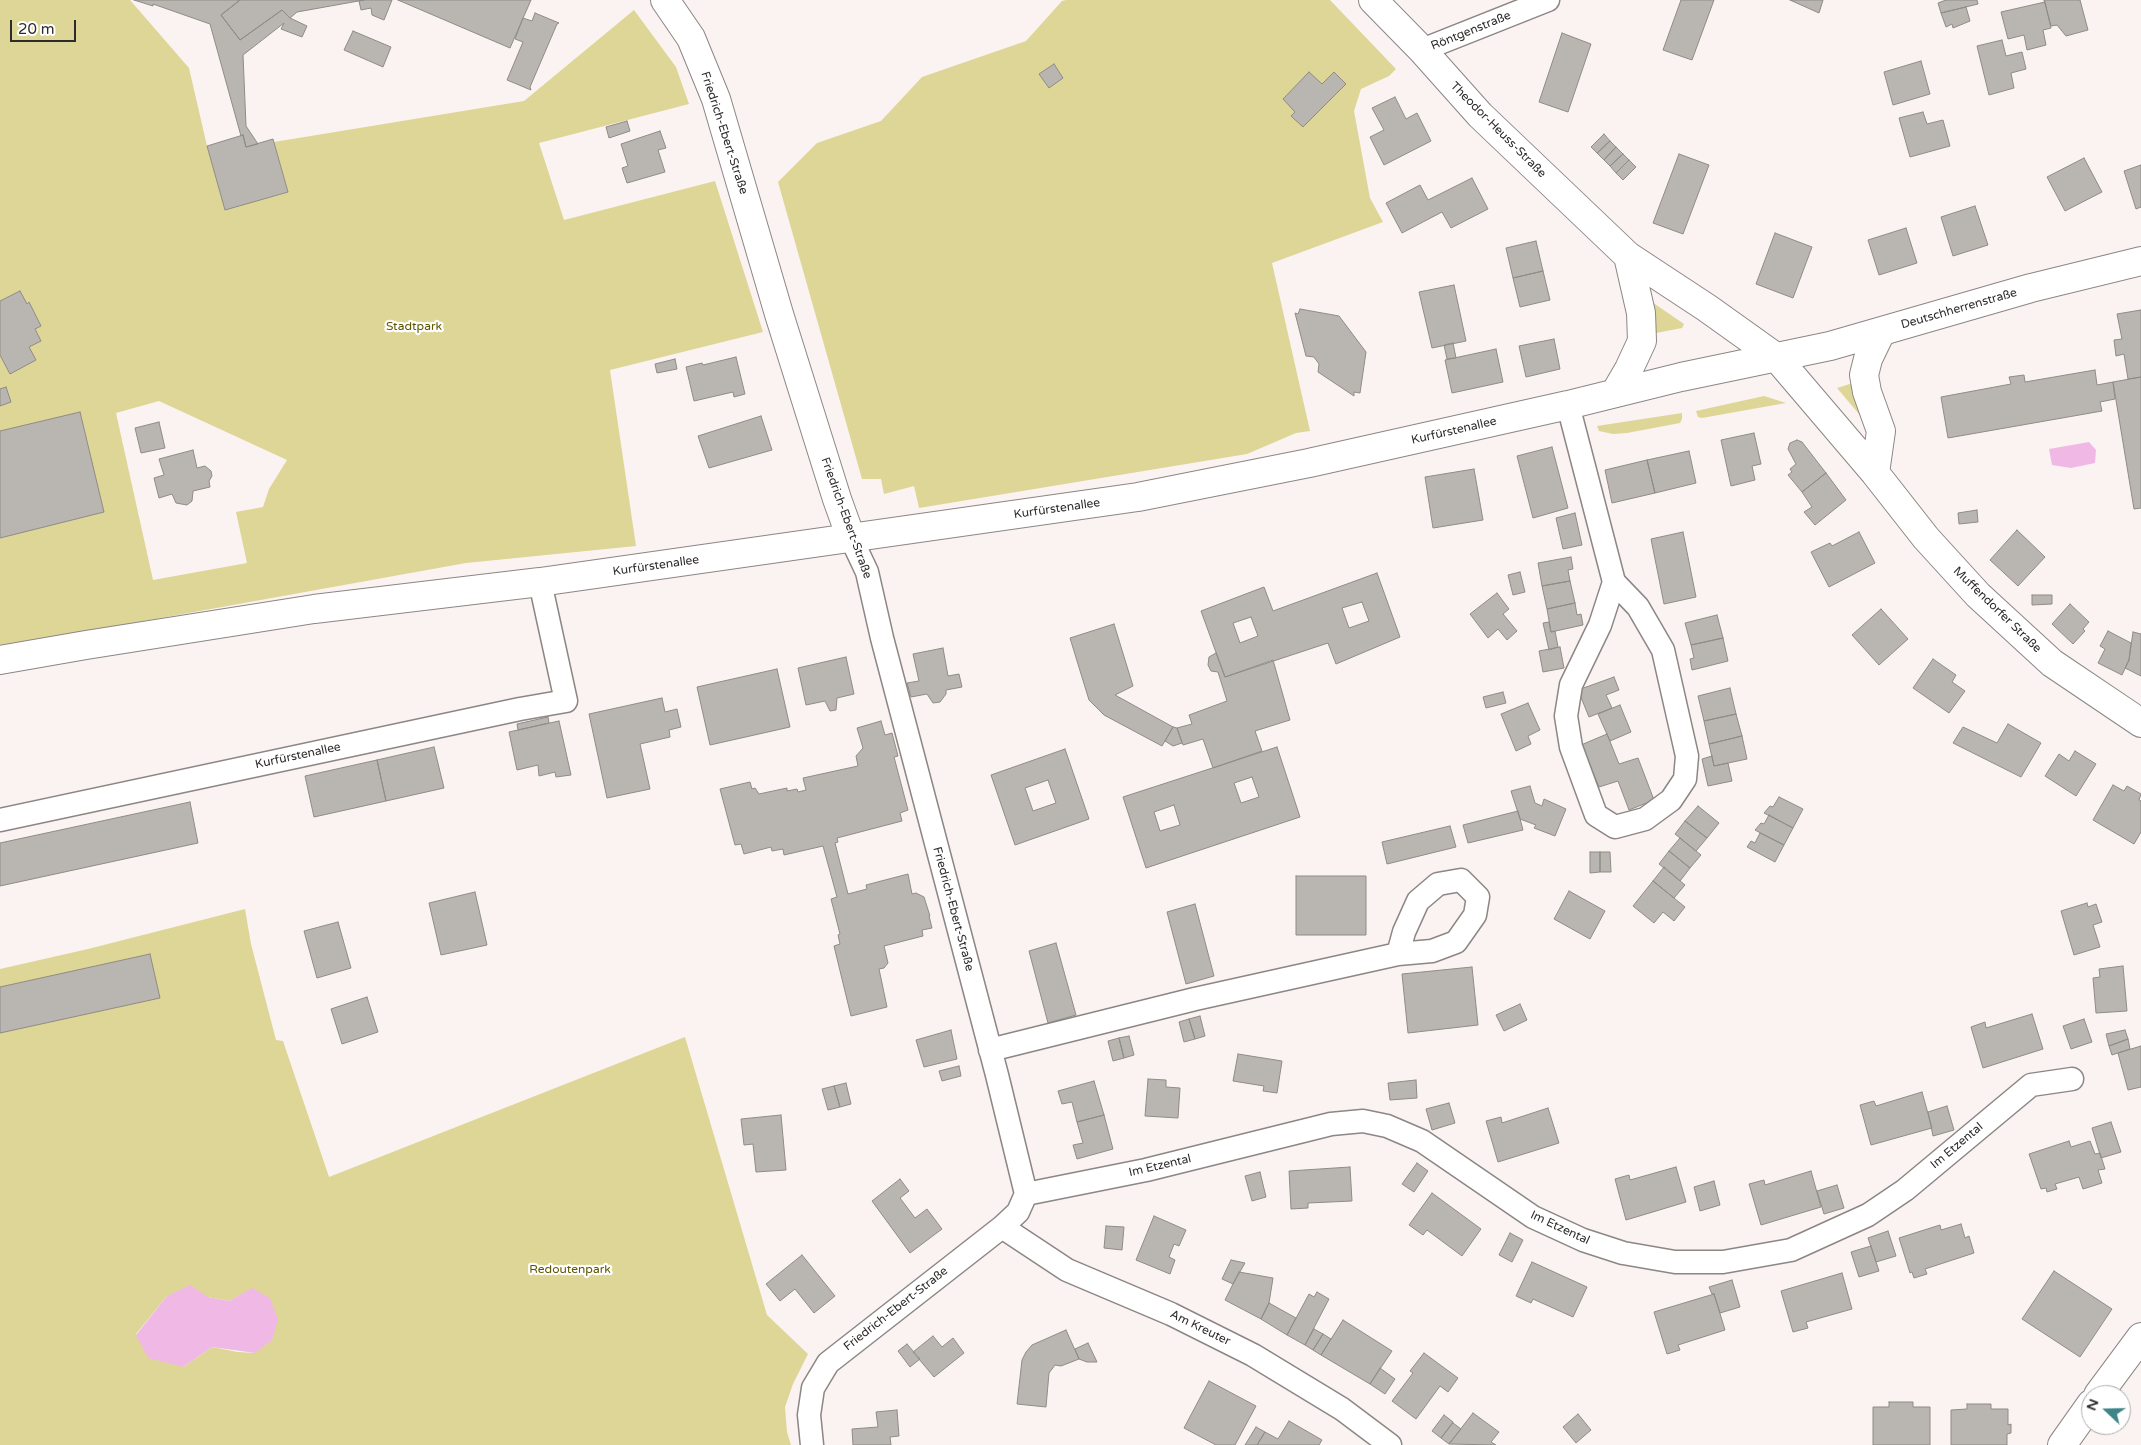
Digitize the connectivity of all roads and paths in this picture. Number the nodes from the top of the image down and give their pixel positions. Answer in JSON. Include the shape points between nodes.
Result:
{"nodes":[{"id":1,"x":665,"y":0,"type":"edge"},
{"id":2,"x":1373,"y":0,"type":"edge"},
{"id":3,"x":1548,"y":0,"type":"edge"},
{"id":4,"x":1422,"y":50,"type":"junction"},
{"id":5,"x":1628,"y":256,"type":"junction"},
{"id":6,"x":2141,"y":261,"type":"edge"},
{"id":7,"x":1881,"y":332,"type":"junction"},
{"id":8,"x":1777,"y":358,"type":"junction"},
{"id":9,"x":1614,"y":393,"type":"junction"},
{"id":10,"x":1568,"y":405,"type":"junction"},
{"id":11,"x":1875,"y":473,"type":"junction"},
{"id":12,"x":851,"y":538,"type":"junction"},
{"id":13,"x":540,"y":582,"type":"junction"},
{"id":14,"x":1614,"y":582,"type":"junction"},
{"id":15,"x":0,"y":660,"type":"edge"},
{"id":16,"x":2141,"y":724,"type":"edge"},
{"id":17,"x":0,"y":820,"type":"edge"},
{"id":18,"x":1398,"y":954,"type":"dead end"},
{"id":19,"x":990,"y":1050,"type":"junction"},
{"id":20,"x":2072,"y":1079,"type":"dead end"},
{"id":21,"x":1026,"y":1194,"type":"junction"},
{"id":22,"x":1002,"y":1227,"type":"junction"},
{"id":23,"x":2141,"y":1336,"type":"edge"},
{"id":24,"x":2105,"y":1385,"type":"edge"},
{"id":25,"x":2081,"y":1418,"type":"edge"},
{"id":26,"x":812,"y":1445,"type":"edge"},
{"id":27,"x":1390,"y":1445,"type":"edge"},
{"id":28,"x":2062,"y":1445,"type":"edge"}],
"edges":[{"from":1,"to":12,"type":"street","name":"Friedrich-Ebert-Straße","via":[[690,38],[716,99],[779,314]]},
{"from":2,"to":4,"type":"street","name":"Theodor-Heuss-Straße"},
{"from":3,"to":4,"type":"street","name":"Röntgenstraße"},
{"from":4,"to":5,"type":"street","name":"Theodor-Heuss-Straße","via":[[1480,115]]},
{"from":5,"to":8,"type":"street","name":"Theodor-Heuss-Straße"},
{"from":5,"to":9,"type":"street","via":[[1641,313],[1642,341]]},
{"from":6,"to":7,"type":"street","name":"Deutschherrenstraße","via":[[2031,288]]},
{"from":7,"to":8,"type":"street","name":"Deutschherrenstraße"},
{"from":7,"to":11,"type":"street","via":[[1864,375],[1881,431]]},
{"from":8,"to":9,"type":"street","name":"Kurfürstenallee"},
{"from":8,"to":11,"type":"street","name":"Muffendorfer Straße"},
{"from":9,"to":10,"type":"street","name":"Kurfürstenallee"},
{"from":10,"to":12,"type":"street","name":"Kurfürstenallee","via":[[1138,498]]},
{"from":10,"to":14,"type":"street"},
{"from":11,"to":16,"type":"street","name":"Muffendorfer Straße","via":[[1926,538],[1978,595],[2052,663]]},
{"from":12,"to":13,"type":"street","name":"Kurfürstenallee"},
{"from":12,"to":19,"type":"street","name":"Friedrich-Ebert-Straße","via":[[867,572]]},
{"from":13,"to":15,"type":"street","name":"Kurfürstenallee","via":[[314,610]]},
{"from":13,"to":17,"type":"street","name":"Kurfürstenallee","via":[[566,701]]},
{"from":14,"to":14,"type":"street","via":[[1600,625],[1571,685],[1566,716],[1571,747],[1596,815],[1615,827],[1645,819],[1671,800],[1685,779],[1687,756],[1663,650],[1638,607]]},
{"from":18,"to":19,"type":"street","via":[[1195,999]]},
{"from":19,"to":21,"type":"street","name":"Friedrich-Ebert-Straße"},
{"from":20,"to":21,"type":"street","name":"Im Etzental","via":[[2031,1085],[1905,1190],[1868,1215],[1791,1250],[1724,1262],[1676,1262],[1623,1253],[1583,1240],[1533,1218],[1422,1141],[1386,1126],[1363,1121],[1331,1124],[1146,1170]]},
{"from":21,"to":22,"type":"street","name":"Friedrich-Ebert-Straße","via":[[1018,1212]]},
{"from":22,"to":26,"type":"street","name":"Friedrich-Ebert-Straße","via":[[828,1363],[813,1388],[808,1415]]},
{"from":22,"to":27,"type":"street","name":"Am Kreuter","via":[[1067,1270],[1171,1314],[1253,1354],[1342,1409]]},
{"from":23,"to":24,"type":"street"},
{"from":25,"to":28,"type":"street"}]}
